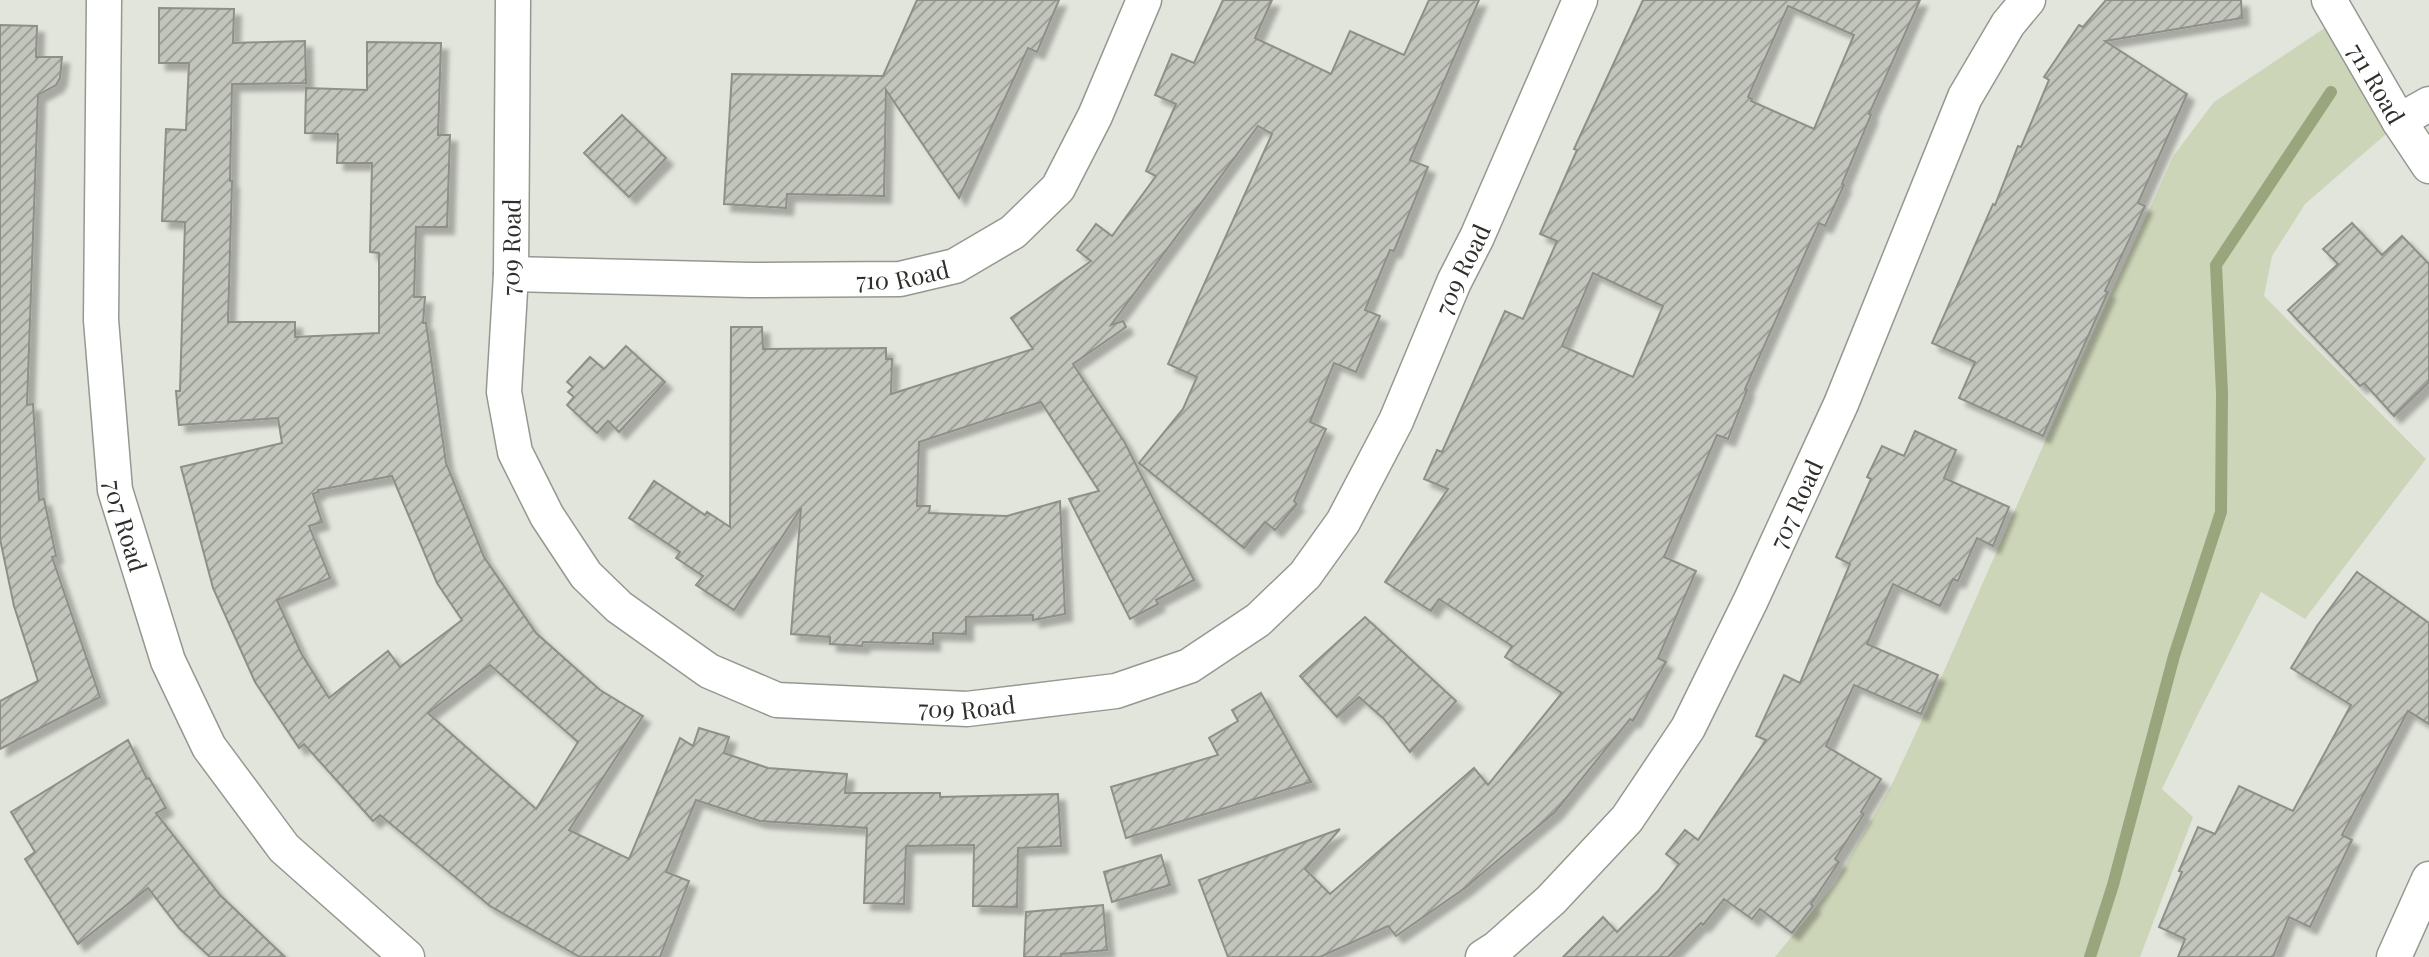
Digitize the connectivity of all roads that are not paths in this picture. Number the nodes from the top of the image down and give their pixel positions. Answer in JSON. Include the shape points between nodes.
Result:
{"nodes":[{"id":1,"x":104,"y":0,"type":"edge"},
{"id":2,"x":513,"y":0,"type":"edge"},
{"id":3,"x":1144,"y":0,"type":"edge"},
{"id":4,"x":1580,"y":0,"type":"edge"},
{"id":5,"x":2028,"y":0,"type":"edge"},
{"id":6,"x":2329,"y":0,"type":"edge"},
{"id":7,"x":2429,"y":104,"type":"edge"},
{"id":8,"x":2399,"y":121,"type":"junction"},
{"id":9,"x":2429,"y":166,"type":"edge"},
{"id":10,"x":511,"y":274,"type":"junction"},
{"id":11,"x":2429,"y":879,"type":"edge"},
{"id":12,"x":407,"y":957,"type":"edge"},
{"id":13,"x":1483,"y":957,"type":"edge"},
{"id":14,"x":2394,"y":957,"type":"edge"}],
"edges":[{"from":1,"to":12,"type":"street","name":"707 Road","via":[[101,320],[115,490],[168,661],[209,747],[284,848]]},
{"from":2,"to":10,"type":"street","name":"709 Road"},
{"from":3,"to":10,"type":"street","name":"710 Road","via":[[1058,188],[1013,232],[955,266],[900,279]]},
{"from":4,"to":10,"type":"street","name":"709 Road","via":[[1396,421],[1343,522],[1305,575],[1258,620],[1189,666],[1116,691],[967,709],[864,705],[777,700],[709,671],[619,607],[586,575],[547,516],[515,452],[504,392]]},
{"from":5,"to":13,"type":"street","name":"707 Road","via":[[1965,97],[1841,404],[1688,728],[1627,819],[1551,900]]},
{"from":6,"to":8,"type":"street","name":"711 Road"},
{"from":7,"to":8,"type":"street"},
{"from":8,"to":9,"type":"street","name":"711 Road"},
{"from":11,"to":14,"type":"street"}]}
